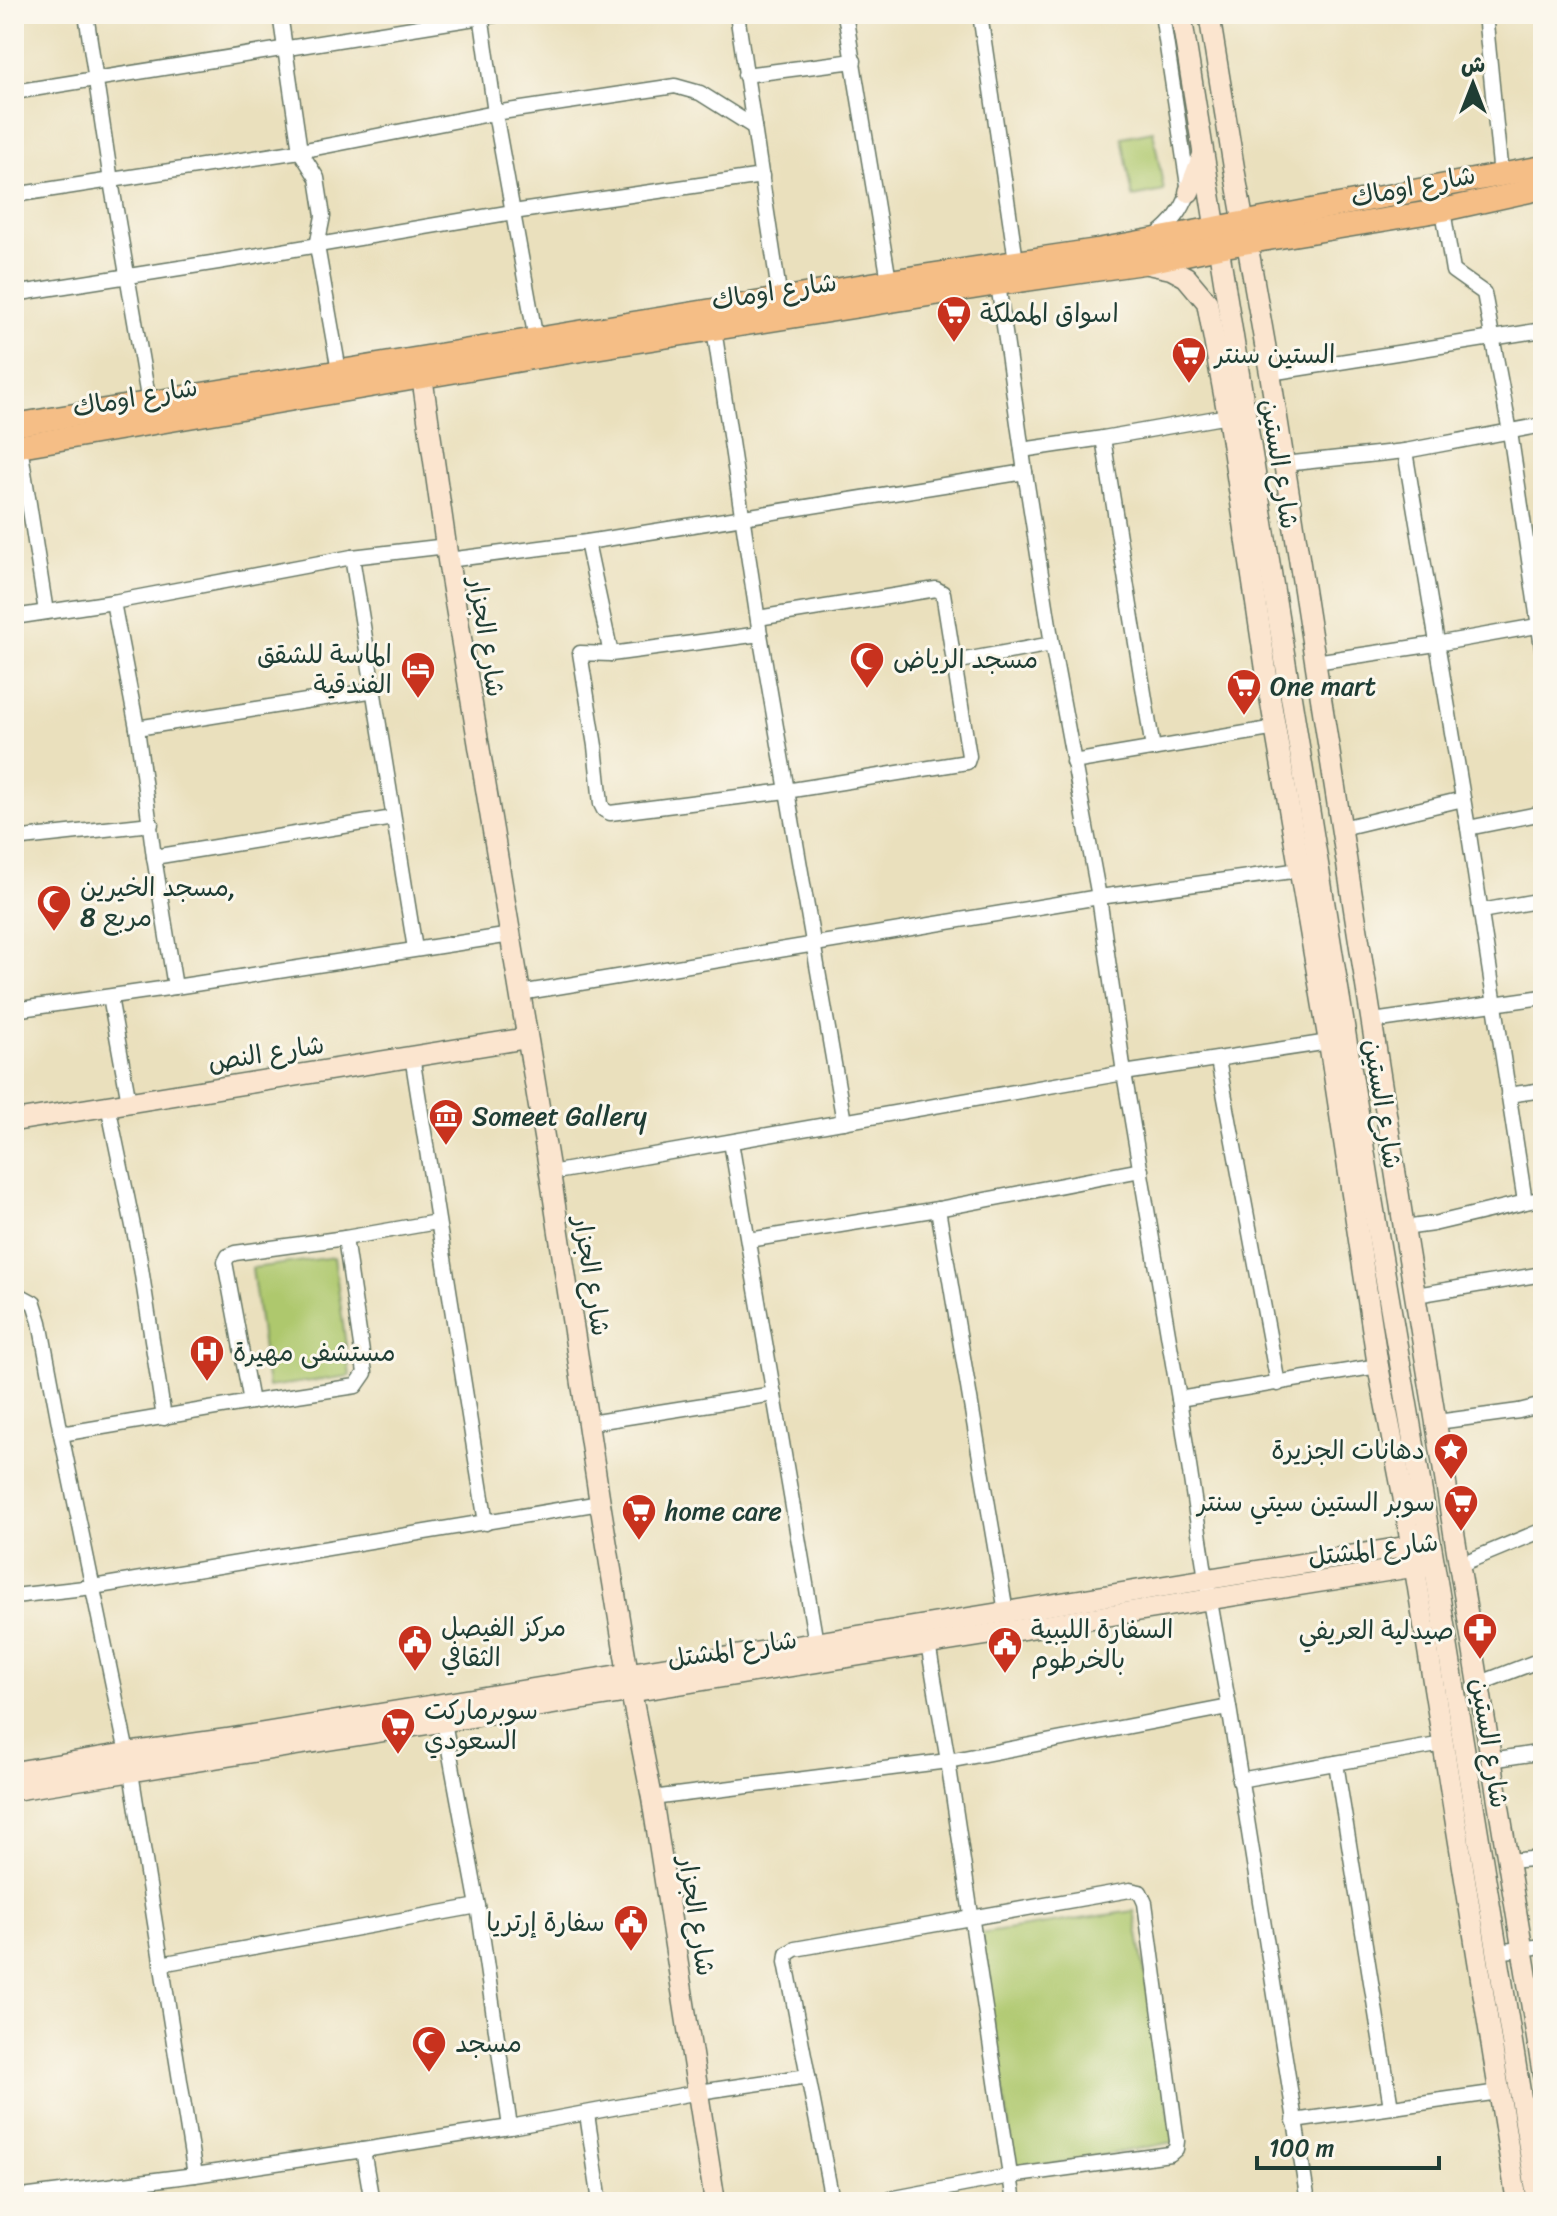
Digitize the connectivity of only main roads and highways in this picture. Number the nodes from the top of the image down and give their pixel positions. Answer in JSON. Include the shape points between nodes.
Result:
{"nodes":[{"id":1,"x":1181,"y":14,"type":"edge"},
{"id":2,"x":1209,"y":14,"type":"edge"},
{"id":3,"x":1214,"y":43,"type":"junction"},
{"id":4,"x":1187,"y":50,"type":"junction"},
{"id":5,"x":1205,"y":151,"type":"junction"},
{"id":6,"x":1543,"y":167,"type":"edge"},
{"id":7,"x":1543,"y":188,"type":"edge"},
{"id":8,"x":1189,"y":192,"type":"road end"},
{"id":9,"x":1287,"y":213,"type":"junction"},
{"id":10,"x":1246,"y":232,"type":"junction"},
{"id":11,"x":1218,"y":236,"type":"junction"},
{"id":12,"x":1292,"y":236,"type":"junction"},
{"id":13,"x":1143,"y":263,"type":"junction"},
{"id":14,"x":1207,"y":302,"type":"junction"},
{"id":15,"x":1234,"y":338,"type":"junction"},
{"id":16,"x":421,"y":368,"type":"junction"},
{"id":17,"x":16,"y":439,"type":"edge"},
{"id":18,"x":1281,"y":702,"type":"junction"},
{"id":19,"x":1348,"y":875,"type":"junction"},
{"id":20,"x":1321,"y":880,"type":"junction"},
{"id":21,"x":1354,"y":907,"type":"junction"},
{"id":22,"x":1326,"y":911,"type":"junction"},
{"id":23,"x":527,"y":1038,"type":"junction"},
{"id":24,"x":14,"y":1121,"type":"edge"},
{"id":25,"x":1368,"y":1231,"type":"junction"},
{"id":26,"x":1455,"y":1538,"type":"junction"},
{"id":27,"x":1420,"y":1544,"type":"junction"},
{"id":28,"x":1424,"y":1565,"type":"junction"},
{"id":29,"x":1459,"y":1565,"type":"junction"},
{"id":30,"x":1208,"y":1589,"type":"junction"},
{"id":31,"x":630,"y":1682,"type":"junction"},
{"id":32,"x":129,"y":1762,"type":"junction"},
{"id":33,"x":14,"y":1772,"type":"edge"},
{"id":34,"x":14,"y":1790,"type":"edge"},
{"id":35,"x":1515,"y":1908,"type":"junction"},
{"id":36,"x":1491,"y":1912,"type":"junction"},
{"id":37,"x":1543,"y":2075,"type":"edge"},
{"id":38,"x":715,"y":2202,"type":"edge"},
{"id":39,"x":1517,"y":2202,"type":"edge"},
{"id":40,"x":1538,"y":2202,"type":"edge"}],
"edges":[{"from":1,"to":4,"type":"main road","name":"شارع الستين"},
{"from":2,"to":3,"type":"main road","name":"شارع الستين"},
{"from":3,"to":4,"type":"main road"},
{"from":3,"to":10,"type":"main road","name":"شارع الستين"},
{"from":4,"to":5,"type":"main road","name":"شارع الستين"},
{"from":5,"to":8,"type":"main road"},
{"from":5,"to":11,"type":"main road","name":"شارع الستين"},
{"from":6,"to":9,"type":"main road","name":"شارع اوماك"},
{"from":7,"to":12,"type":"main road","name":"شارع اوماك"},
{"from":9,"to":10,"type":"main road","name":"شارع اوماك"},
{"from":9,"to":12,"type":"main road"},
{"from":10,"to":11,"type":"main road","name":"شارع اوماك"},
{"from":10,"to":12,"type":"main road","name":"شارع اوماك"},
{"from":10,"to":19,"type":"main road","name":"شارع الستين"},
{"from":11,"to":13,"type":"main road","name":"شارع اوماك"},
{"from":11,"to":15,"type":"main road","name":"شارع الستين"},
{"from":11,"to":16,"type":"main road","name":"شارع اوماك","via":[[1150,240],[780,299],[536,340]]},
{"from":13,"to":14,"type":"main road","via":[[1186,277]]},
{"from":13,"to":16,"type":"main road","name":"شارع اوماك"},
{"from":14,"to":15,"type":"main road"},
{"from":14,"to":18,"type":"main road"},
{"from":15,"to":18,"type":"main road","name":"شارع الستين"},
{"from":16,"to":17,"type":"main road","name":"شارع اوماك"},
{"from":16,"to":17,"type":"main road","name":"شارع اوماك","via":[[339,371],[149,403]]},
{"from":16,"to":23,"type":"main road","name":"شارع الجزار"},
{"from":18,"to":20,"type":"main road","name":"شارع الستين"},
{"from":18,"to":25,"type":"main road","via":[[1276,728],[1329,1042]]},
{"from":19,"to":20,"type":"main road"},
{"from":19,"to":21,"type":"main road","name":"شارع الستين"},
{"from":20,"to":22,"type":"main road","name":"شارع الستين"},
{"from":21,"to":22,"type":"main road"},
{"from":21,"to":26,"type":"main road","name":"شارع الستين"},
{"from":22,"to":25,"type":"main road","name":"شارع الستين"},
{"from":23,"to":24,"type":"main road","name":"شارع النص"},
{"from":23,"to":31,"type":"main road","name":"شارع الجزار"},
{"from":25,"to":27,"type":"main road","name":"شارع الستين"},
{"from":25,"to":27,"type":"main road","via":[[1378,1366]]},
{"from":26,"to":27,"type":"main road","name":"شارع المشتل"},
{"from":26,"to":29,"type":"main road","name":"شارع الستين"},
{"from":27,"to":28,"type":"main road","name":"شارع الستين"},
{"from":27,"to":30,"type":"main road","name":"شارع المشتل"},
{"from":28,"to":29,"type":"main road","name":"شارع المشتل"},
{"from":28,"to":30,"type":"main road","name":"شارع المشتل"},
{"from":28,"to":36,"type":"main road","name":"شارع الستين"},
{"from":28,"to":39,"type":"main road","via":[[1443,1744]]},
{"from":29,"to":35,"type":"main road","name":"شارع الستين"},
{"from":30,"to":31,"type":"main road","name":"شارع المشتل","via":[[928,1644]]},
{"from":30,"to":31,"type":"main road","name":"شارع المشتل","via":[[1006,1612],[816,1643]]},
{"from":31,"to":32,"type":"main road","name":"شارع المشتل","via":[[227,1739]]},
{"from":31,"to":32,"type":"main road","name":"شارع المشتل","via":[[444,1722]]},
{"from":31,"to":38,"type":"main road","name":"شارع الجزار"},
{"from":32,"to":33,"type":"main road","name":"شارع المشتل"},
{"from":32,"to":34,"type":"main road","name":"شارع المشتل"},
{"from":35,"to":36,"type":"main road"},
{"from":35,"to":37,"type":"main road","name":"شارع الستين"},
{"from":36,"to":40,"type":"main road","name":"شارع الستين"}]}
